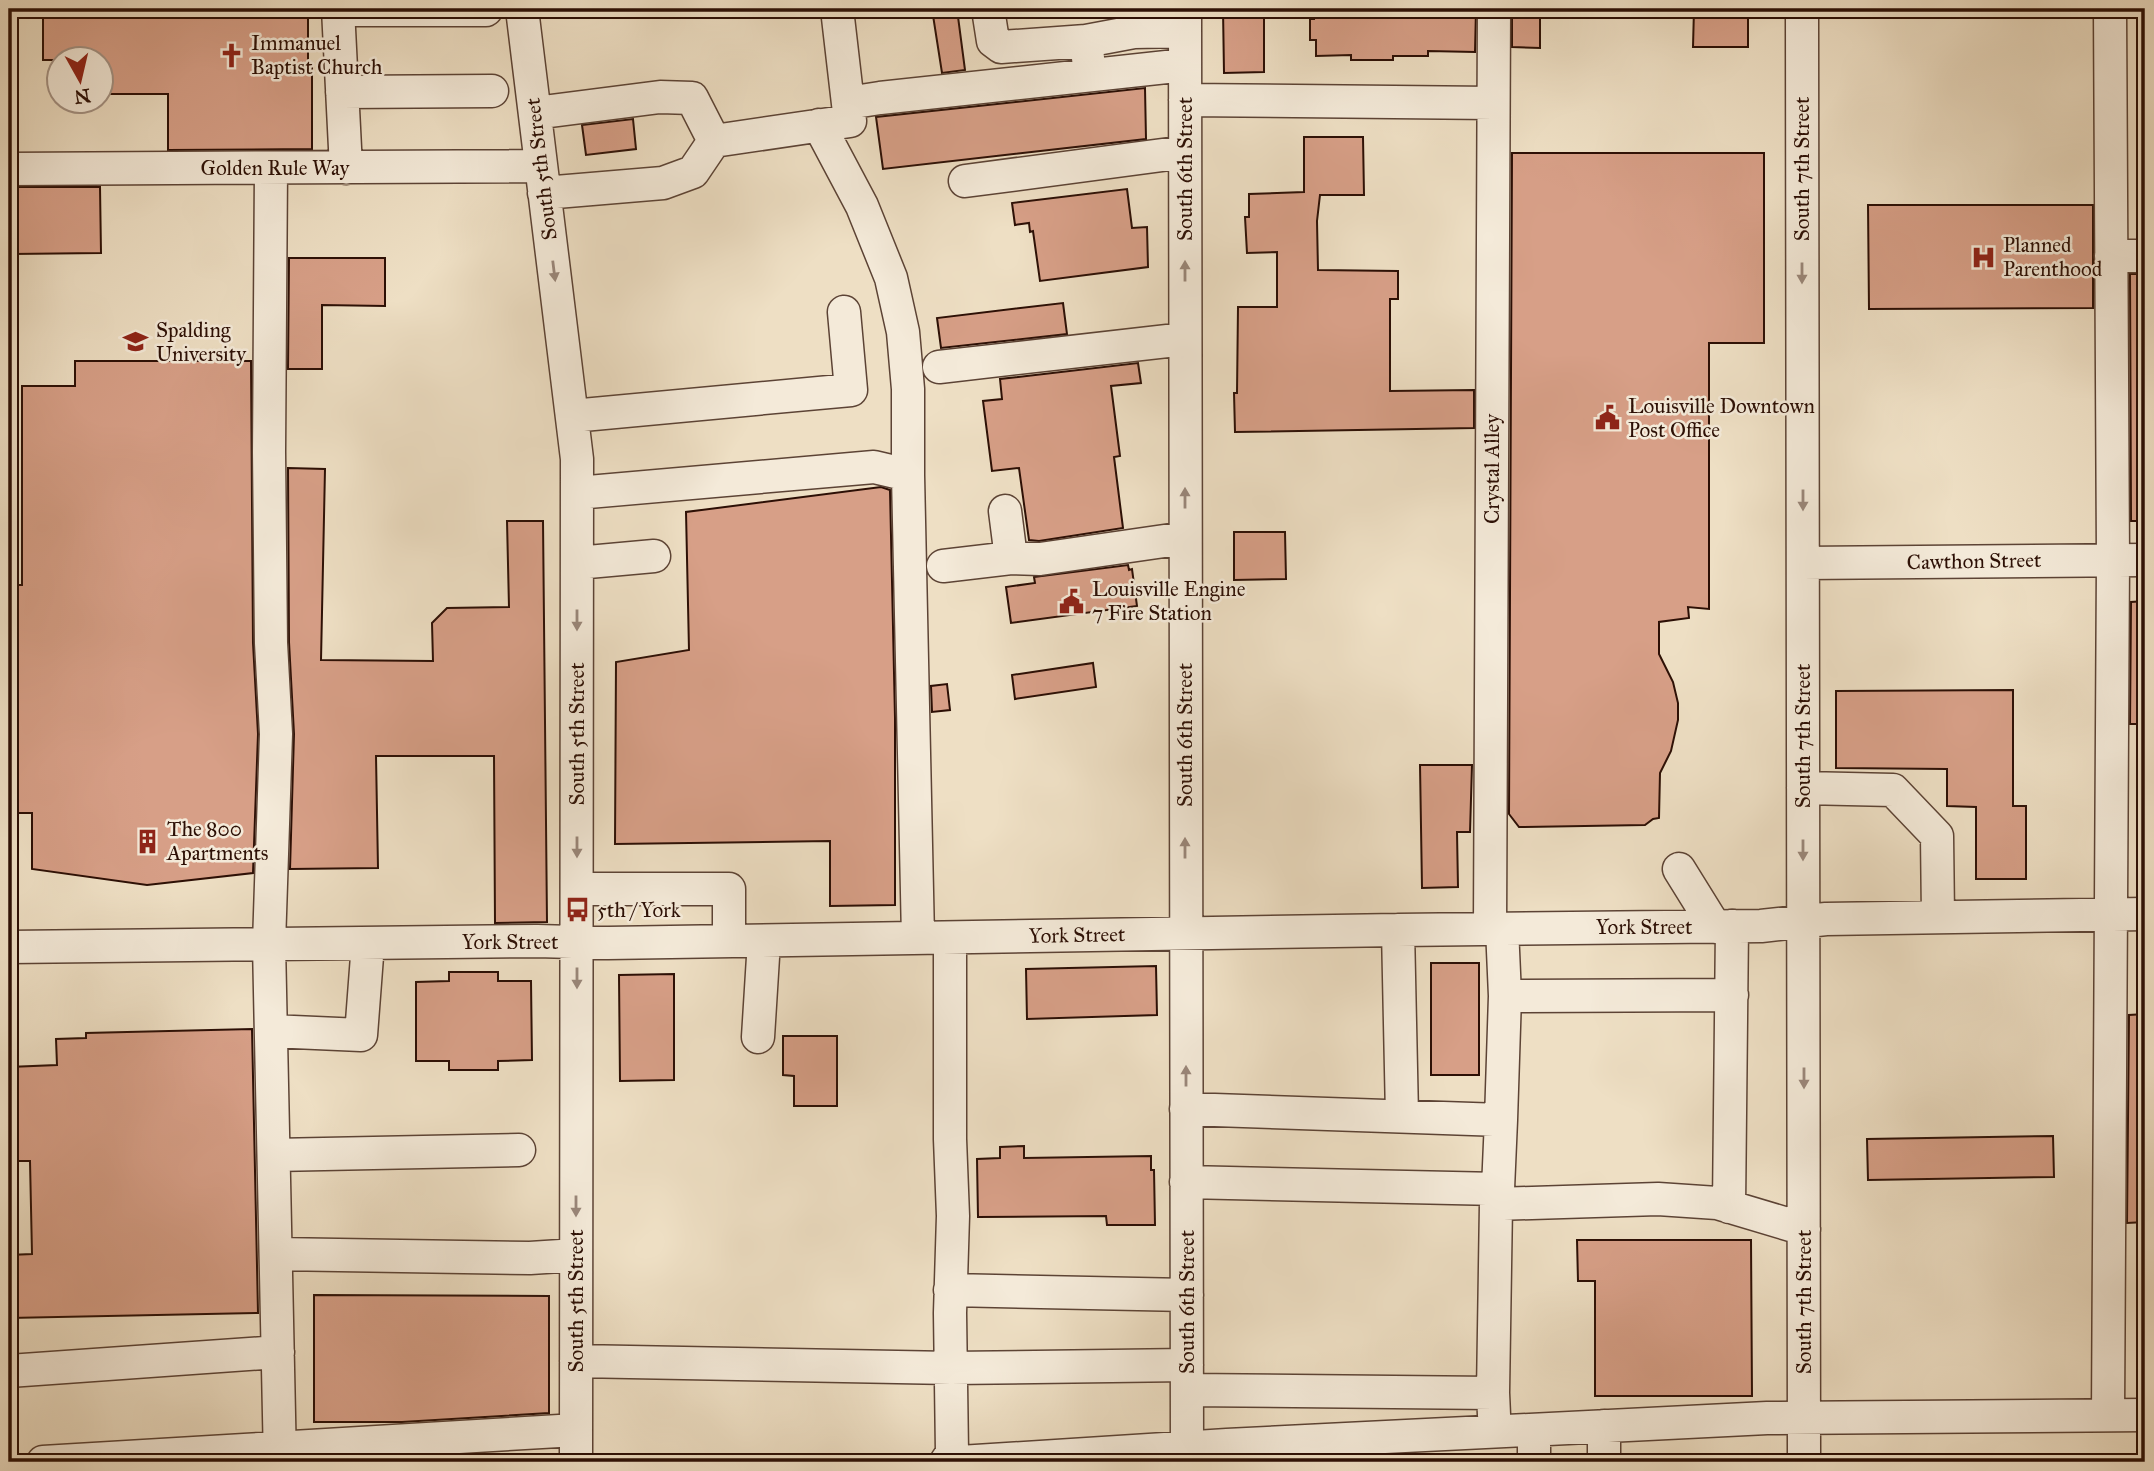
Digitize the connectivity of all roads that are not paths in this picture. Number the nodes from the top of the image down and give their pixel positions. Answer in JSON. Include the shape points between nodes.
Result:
{"nodes":[{"id":1,"x":338,"y":9,"type":"edge"},
{"id":2,"x":522,"y":9,"type":"edge"},
{"id":3,"x":837,"y":9,"type":"edge"},
{"id":4,"x":988,"y":9,"type":"edge"},
{"id":5,"x":1494,"y":9,"type":"edge"},
{"id":6,"x":1802,"y":9,"type":"edge"},
{"id":7,"x":2110,"y":9,"type":"edge"},
{"id":8,"x":486,"y":10,"type":"edge"},
{"id":9,"x":1134,"y":20,"type":"edge"},
{"id":10,"x":1185,"y":20,"type":"edge"},
{"id":11,"x":1086,"y":41,"type":"junction"},
{"id":12,"x":1185,"y":65,"type":"junction"},
{"id":13,"x":1090,"y":75,"type":"junction"},
{"id":14,"x":492,"y":91,"type":"dead end"},
{"id":15,"x":342,"y":92,"type":"junction"},
{"id":16,"x":1185,"y":100,"type":"junction"},
{"id":17,"x":848,"y":103,"type":"junction"},
{"id":18,"x":1493,"y":103,"type":"junction"},
{"id":19,"x":535,"y":113,"type":"junction"},
{"id":20,"x":819,"y":125,"type":"junction"},
{"id":21,"x":714,"y":141,"type":"junction"},
{"id":22,"x":1185,"y":152,"type":"junction"},
{"id":23,"x":271,"y":168,"type":"junction"},
{"id":24,"x":346,"y":168,"type":"junction"},
{"id":25,"x":9,"y":169,"type":"edge"},
{"id":26,"x":543,"y":180,"type":"junction"},
{"id":27,"x":965,"y":181,"type":"dead end"},
{"id":28,"x":2111,"y":256,"type":"junction"},
{"id":29,"x":2145,"y":256,"type":"edge"},
{"id":30,"x":844,"y":312,"type":"dead end"},
{"id":31,"x":1185,"y":339,"type":"junction"},
{"id":32,"x":939,"y":367,"type":"dead end"},
{"id":33,"x":572,"y":416,"type":"junction"},
{"id":34,"x":908,"y":475,"type":"junction"},
{"id":35,"x":577,"y":493,"type":"junction"},
{"id":36,"x":1005,"y":511,"type":"dead end"},
{"id":37,"x":1185,"y":538,"type":"junction"},
{"id":38,"x":654,"y":556,"type":"dead end"},
{"id":39,"x":1011,"y":558,"type":"junction"},
{"id":40,"x":2145,"y":559,"type":"edge"},
{"id":41,"x":2113,"y":560,"type":"junction"},
{"id":42,"x":577,"y":563,"type":"junction"},
{"id":43,"x":1803,"y":563,"type":"junction"},
{"id":44,"x":943,"y":566,"type":"dead end"},
{"id":45,"x":1803,"y":788,"type":"junction"},
{"id":46,"x":1679,"y":869,"type":"dead end"},
{"id":47,"x":577,"y":889,"type":"junction"},
{"id":48,"x":2111,"y":914,"type":"junction"},
{"id":49,"x":2145,"y":914,"type":"edge"},
{"id":50,"x":1938,"y":917,"type":"junction"},
{"id":51,"x":1803,"y":922,"type":"junction"},
{"id":52,"x":1724,"y":927,"type":"junction"},
{"id":53,"x":1496,"y":929,"type":"junction"},
{"id":54,"x":1398,"y":930,"type":"junction"},
{"id":55,"x":1185,"y":933,"type":"junction"},
{"id":56,"x":918,"y":938,"type":"junction"},
{"id":57,"x":950,"y":938,"type":"junction"},
{"id":58,"x":764,"y":941,"type":"junction"},
{"id":59,"x":729,"y":942,"type":"junction"},
{"id":60,"x":368,"y":943,"type":"junction"},
{"id":61,"x":577,"y":943,"type":"junction"},
{"id":62,"x":270,"y":944,"type":"junction"},
{"id":63,"x":9,"y":947,"type":"edge"},
{"id":64,"x":1732,"y":995,"type":"junction"},
{"id":65,"x":1505,"y":996,"type":"junction"},
{"id":66,"x":271,"y":1031,"type":"junction"},
{"id":67,"x":758,"y":1037,"type":"dead end"},
{"id":68,"x":1186,"y":1109,"type":"junction"},
{"id":69,"x":1402,"y":1116,"type":"junction"},
{"id":70,"x":1501,"y":1120,"type":"junction"},
{"id":71,"x":519,"y":1150,"type":"dead end"},
{"id":72,"x":274,"y":1155,"type":"junction"},
{"id":73,"x":1186,"y":1182,"type":"junction"},
{"id":74,"x":1497,"y":1196,"type":"junction"},
{"id":75,"x":1730,"y":1207,"type":"junction"},
{"id":76,"x":1804,"y":1229,"type":"junction"},
{"id":77,"x":276,"y":1254,"type":"junction"},
{"id":78,"x":576,"y":1255,"type":"junction"},
{"id":79,"x":950,"y":1290,"type":"junction"},
{"id":80,"x":1187,"y":1295,"type":"junction"},
{"id":81,"x":278,"y":1352,"type":"junction"},
{"id":82,"x":576,"y":1361,"type":"junction"},
{"id":83,"x":951,"y":1368,"type":"junction"},
{"id":84,"x":9,"y":1371,"type":"edge"},
{"id":85,"x":1187,"y":1378,"type":"junction"},
{"id":86,"x":1493,"y":1393,"type":"junction"},
{"id":87,"x":2108,"y":1415,"type":"junction"},
{"id":88,"x":2145,"y":1415,"type":"edge"},
{"id":89,"x":1804,"y":1418,"type":"junction"},
{"id":90,"x":1604,"y":1426,"type":"junction"},
{"id":91,"x":576,"y":1430,"type":"junction"},
{"id":92,"x":1534,"y":1430,"type":"junction"},
{"id":93,"x":1495,"y":1432,"type":"junction"},
{"id":94,"x":279,"y":1455,"type":"edge"},
{"id":95,"x":1187,"y":1455,"type":"edge"},
{"id":96,"x":43,"y":1462,"type":"edge"},
{"id":97,"x":576,"y":1462,"type":"edge"},
{"id":98,"x":946,"y":1462,"type":"edge"},
{"id":99,"x":960,"y":1462,"type":"edge"},
{"id":100,"x":1534,"y":1462,"type":"edge"},
{"id":101,"x":1604,"y":1462,"type":"edge"},
{"id":102,"x":1804,"y":1462,"type":"edge"}],
"edges":[{"from":1,"to":8,"type":"street"},
{"from":1,"to":15,"type":"street"},
{"from":2,"to":19,"type":"street","name":"South 5th Street"},
{"from":3,"to":17,"type":"street"},
{"from":4,"to":11,"type":"street","via":[[993,41],[1001,47]]},
{"from":5,"to":18,"type":"street","name":"Crystal Alley"},
{"from":6,"to":43,"type":"street","name":"South 7th Street","one_way":true},
{"from":7,"to":28,"type":"street"},
{"from":9,"to":10,"type":"street"},
{"from":9,"to":11,"type":"street"},
{"from":10,"to":12,"type":"street","name":"South 6th Street"},
{"from":11,"to":13,"type":"street"},
{"from":12,"to":13,"type":"street"},
{"from":12,"to":16,"type":"street","name":"South 6th Street"},
{"from":13,"to":17,"type":"street"},
{"from":14,"to":15,"type":"street"},
{"from":15,"to":24,"type":"street"},
{"from":16,"to":18,"type":"street"},
{"from":16,"to":22,"type":"street","name":"South 6th Street"},
{"from":17,"to":20,"type":"street","via":[[850,121]]},
{"from":18,"to":53,"type":"street","name":"Crystal Alley"},
{"from":19,"to":21,"type":"street","via":[[660,97],[692,98]]},
{"from":19,"to":26,"type":"street","name":"South 5th Street"},
{"from":20,"to":21,"type":"street"},
{"from":20,"to":34,"type":"street","via":[[862,206],[891,278],[903,332]]},
{"from":21,"to":26,"type":"street","name":"Golden Rule Way","via":[[693,172],[663,183]]},
{"from":22,"to":27,"type":"street"},
{"from":31,"to":22,"type":"street","name":"South 6th Street","one_way":true},
{"from":23,"to":24,"type":"street","name":"Golden Rule Way"},
{"from":23,"to":25,"type":"street","name":"Golden Rule Way"},
{"from":23,"to":62,"type":"street","via":[[269,452],[276,734]]},
{"from":24,"to":26,"type":"street","name":"Golden Rule Way"},
{"from":26,"to":33,"type":"street","name":"South 5th Street","one_way":true},
{"from":28,"to":29,"type":"street"},
{"from":28,"to":41,"type":"street"},
{"from":30,"to":33,"type":"street","via":[[851,390]]},
{"from":31,"to":32,"type":"street"},
{"from":37,"to":31,"type":"street","name":"South 6th Street","one_way":true},
{"from":33,"to":35,"type":"street","name":"South 5th Street"},
{"from":34,"to":35,"type":"street","via":[[874,467]]},
{"from":34,"to":56,"type":"street"},
{"from":35,"to":42,"type":"street","name":"South 5th Street"},
{"from":36,"to":39,"type":"street"},
{"from":37,"to":39,"type":"street"},
{"from":55,"to":37,"type":"street","name":"South 6th Street","one_way":true},
{"from":38,"to":42,"type":"street"},
{"from":39,"to":44,"type":"street"},
{"from":40,"to":41,"type":"street","name":"Cawthon Street"},
{"from":41,"to":43,"type":"street","name":"Cawthon Street"},
{"from":41,"to":48,"type":"street"},
{"from":42,"to":47,"type":"street","name":"South 5th Street","one_way":true},
{"from":43,"to":45,"type":"street","name":"South 7th Street"},
{"from":45,"to":50,"type":"street","via":[[1893,790],[1937,836]]},
{"from":45,"to":51,"type":"street","name":"South 7th Street","one_way":true},
{"from":46,"to":52,"type":"street"},
{"from":47,"to":59,"type":"street","via":[[729,889]]},
{"from":47,"to":61,"type":"street","name":"South 5th Street"},
{"from":48,"to":49,"type":"street","name":"York Street"},
{"from":48,"to":50,"type":"street","name":"York Street"},
{"from":48,"to":87,"type":"street"},
{"from":50,"to":51,"type":"street","name":"York Street"},
{"from":51,"to":52,"type":"street","name":"York Street"},
{"from":51,"to":76,"type":"street","name":"South 7th Street","one_way":true},
{"from":52,"to":53,"type":"street","name":"York Street"},
{"from":52,"to":64,"type":"street"},
{"from":53,"to":54,"type":"street","name":"York Street"},
{"from":53,"to":65,"type":"street","name":"Crystal Alley"},
{"from":54,"to":55,"type":"street","name":"York Street"},
{"from":54,"to":69,"type":"street"},
{"from":55,"to":57,"type":"street","name":"York Street"},
{"from":68,"to":55,"type":"street","name":"South 6th Street","one_way":true},
{"from":56,"to":57,"type":"street","name":"York Street"},
{"from":56,"to":58,"type":"street","name":"York Street"},
{"from":57,"to":79,"type":"street"},
{"from":58,"to":59,"type":"street","name":"York Street"},
{"from":58,"to":67,"type":"street"},
{"from":59,"to":61,"type":"street","name":"York Street"},
{"from":60,"to":61,"type":"street","name":"York Street"},
{"from":60,"to":62,"type":"street","name":"York Street"},
{"from":60,"to":66,"type":"street","via":[[361,1035]]},
{"from":61,"to":78,"type":"street","name":"South 5th Street","one_way":true},
{"from":62,"to":63,"type":"street","name":"York Street"},
{"from":62,"to":66,"type":"street"},
{"from":64,"to":65,"type":"street"},
{"from":64,"to":75,"type":"street"},
{"from":65,"to":70,"type":"street","name":"Crystal Alley"},
{"from":66,"to":72,"type":"street"},
{"from":68,"to":69,"type":"street"},
{"from":68,"to":73,"type":"street","name":"South 6th Street"},
{"from":69,"to":70,"type":"street"},
{"from":70,"to":74,"type":"street","name":"Crystal Alley"},
{"from":71,"to":72,"type":"street"},
{"from":72,"to":77,"type":"street"},
{"from":73,"to":74,"type":"street"},
{"from":73,"to":80,"type":"street","name":"South 6th Street"},
{"from":74,"to":75,"type":"street","via":[[1658,1199]]},
{"from":74,"to":86,"type":"street","name":"Crystal Alley"},
{"from":75,"to":76,"type":"street"},
{"from":76,"to":89,"type":"street","name":"South 7th Street"},
{"from":77,"to":78,"type":"street"},
{"from":77,"to":81,"type":"street"},
{"from":78,"to":82,"type":"street","name":"South 5th Street"},
{"from":79,"to":80,"type":"street"},
{"from":79,"to":83,"type":"street"},
{"from":80,"to":85,"type":"street","name":"South 6th Street"},
{"from":81,"to":84,"type":"street"},
{"from":81,"to":94,"type":"street"},
{"from":82,"to":83,"type":"street"},
{"from":82,"to":91,"type":"street","name":"South 5th Street"},
{"from":83,"to":85,"type":"street"},
{"from":83,"to":98,"type":"street","via":[[952,1453]]},
{"from":85,"to":86,"type":"street"},
{"from":85,"to":95,"type":"street","name":"South 6th Street"},
{"from":86,"to":93,"type":"street","name":"Crystal Alley"},
{"from":87,"to":88,"type":"street"},
{"from":87,"to":89,"type":"street"},
{"from":89,"to":90,"type":"street"},
{"from":89,"to":102,"type":"street","name":"South 7th Street"},
{"from":90,"to":92,"type":"street"},
{"from":90,"to":101,"type":"street"},
{"from":91,"to":94,"type":"street"},
{"from":91,"to":97,"type":"street","name":"South 5th Street"},
{"from":92,"to":93,"type":"street"},
{"from":92,"to":100,"type":"street"},
{"from":93,"to":95,"type":"street","via":[[1227,1445]]},
{"from":94,"to":96,"type":"street"},
{"from":95,"to":99,"type":"street"}]}
